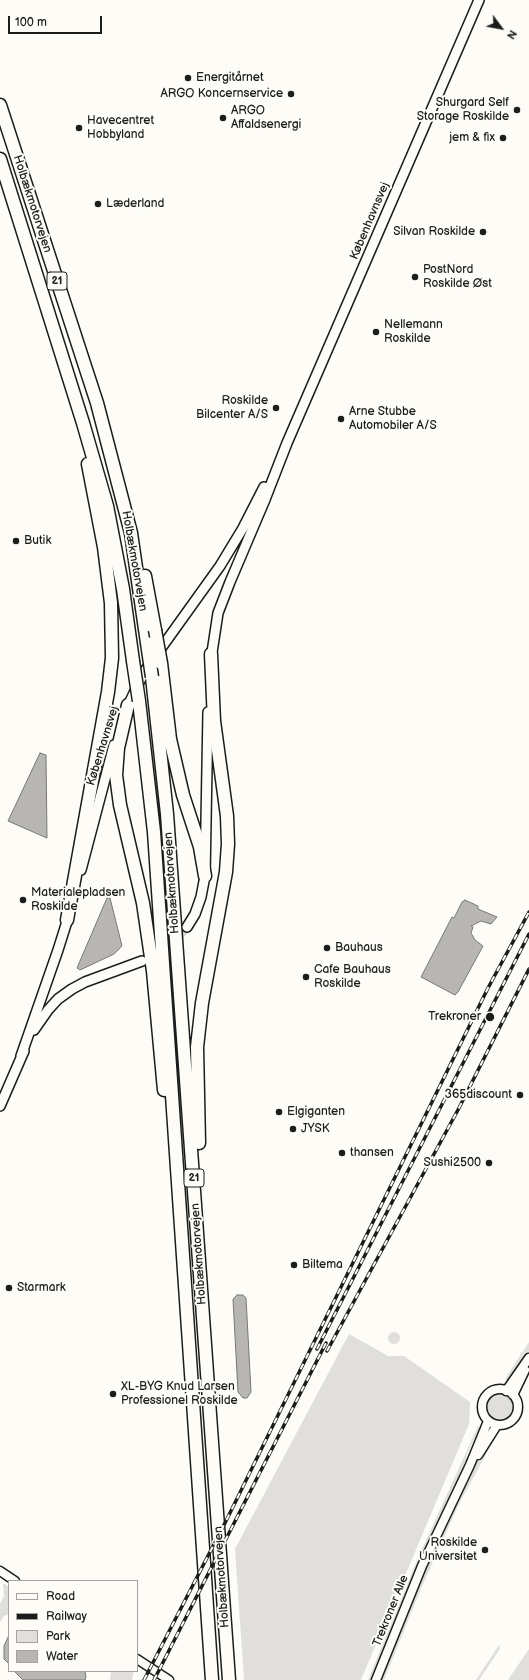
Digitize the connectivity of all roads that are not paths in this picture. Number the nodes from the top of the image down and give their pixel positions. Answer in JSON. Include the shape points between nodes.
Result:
{"nodes":[{"id":1,"x":479,"y":0,"type":"edge"},
{"id":2,"x":0,"y":106,"type":"edge"},
{"id":3,"x":0,"y":159,"type":"edge"},
{"id":4,"x":83,"y":423,"type":"junction"},
{"id":5,"x":283,"y":451,"type":"junction"},
{"id":6,"x":112,"y":458,"type":"junction"},
{"id":7,"x":211,"y":654,"type":"junction"},
{"id":8,"x":128,"y":705,"type":"junction"},
{"id":9,"x":204,"y":876,"type":"junction"},
{"id":10,"x":67,"y":920,"type":"junction"},
{"id":11,"x":188,"y":927,"type":"tunnel mouth"},
{"id":12,"x":142,"y":962,"type":"dead end"},
{"id":13,"x":21,"y":1056,"type":"junction"},
{"id":14,"x":0,"y":1106,"type":"edge"},
{"id":15,"x":178,"y":1188,"type":"junction"},
{"id":16,"x":196,"y":1200,"type":"junction"},
{"id":17,"x":528,"y":1360,"type":"edge"},
{"id":18,"x":510,"y":1393,"type":"junction"},
{"id":19,"x":488,"y":1421,"type":"junction"},
{"id":20,"x":497,"y":1425,"type":"junction"},
{"id":21,"x":470,"y":1465,"type":"junction"},
{"id":22,"x":0,"y":1571,"type":"edge"},
{"id":23,"x":14,"y":1580,"type":"edge"},
{"id":24,"x":138,"y":1660,"type":"edge"},
{"id":25,"x":169,"y":1680,"type":"edge"},
{"id":26,"x":212,"y":1680,"type":"edge"},
{"id":27,"x":229,"y":1680,"type":"edge"},
{"id":28,"x":376,"y":1680,"type":"edge"}],
"edges":[{"from":1,"to":5,"type":"main road","name":"Københavnsvej"},
{"from":2,"to":6,"type":"highway","name":"Holbækmotorvejen","number":"21","via":[[97,403]]},
{"from":3,"to":4,"type":"highway","name":"Holbækmotorvejen","number":"21"},
{"from":4,"to":10,"type":"highway","via":[[111,603],[112,658]]},
{"from":4,"to":15,"type":"highway","name":"Holbækmotorvejen","number":"21","bridge":true,"via":[[107,506],[123,589],[139,701],[154,832]]},
{"from":5,"to":7,"type":"main road","name":"Københavnsvej","via":[[218,613]]},
{"from":5,"to":8,"type":"main road","name":"Københavnsvej","via":[[220,566],[144,672]]},
{"from":6,"to":9,"type":"highway","bridge":true,"via":[[126,490],[155,630],[170,739],[183,795],[200,847]]},
{"from":6,"to":16,"type":"highway","name":"Holbækmotorvejen","number":"21","bridge":true,"via":[[131,533],[152,677],[167,814]]},
{"from":7,"to":9,"type":"main road","name":"Københavnsvej"},
{"from":7,"to":16,"type":"highway","via":[[214,721],[227,816],[228,844],[226,872],[202,1003],[197,1047],[199,1153]]},
{"from":8,"to":10,"type":"main road","name":"Københavnsvej","via":[[117,735]]},
{"from":8,"to":15,"type":"highway","via":[[118,748],[116,775],[120,805],[143,903],[153,971],[167,1130]]},
{"from":9,"to":11,"type":"main road","name":"Københavnsvej","via":[[201,897]]},
{"from":10,"to":13,"type":"main road","name":"Københavnsvej"},
{"from":12,"to":13,"type":"main road","name":"Københavnsvej","via":[[85,982],[65,994],[36,1025]]},
{"from":13,"to":14,"type":"main road","name":"Københavnsvej"},
{"from":15,"to":26,"type":"highway","name":"Holbækmotorvejen","number":"21"},
{"from":16,"to":27,"type":"highway","name":"Holbækmotorvejen","number":"21"},
{"from":17,"to":18,"type":"street"},
{"from":18,"to":19,"type":"street","via":[[494,1391],[484,1399],[483,1412]]},
{"from":18,"to":20,"type":"street","via":[[518,1407],[515,1417],[506,1424]]},
{"from":19,"to":20,"type":"street"},
{"from":19,"to":21,"type":"street","name":"Trekroner Alle"},
{"from":20,"to":21,"type":"street","name":"Trekroner Alle"},
{"from":21,"to":28,"type":"street","name":"Trekroner Alle","via":[[422,1566]]},
{"from":22,"to":23,"type":"street"},
{"from":24,"to":25,"type":"street"}]}
